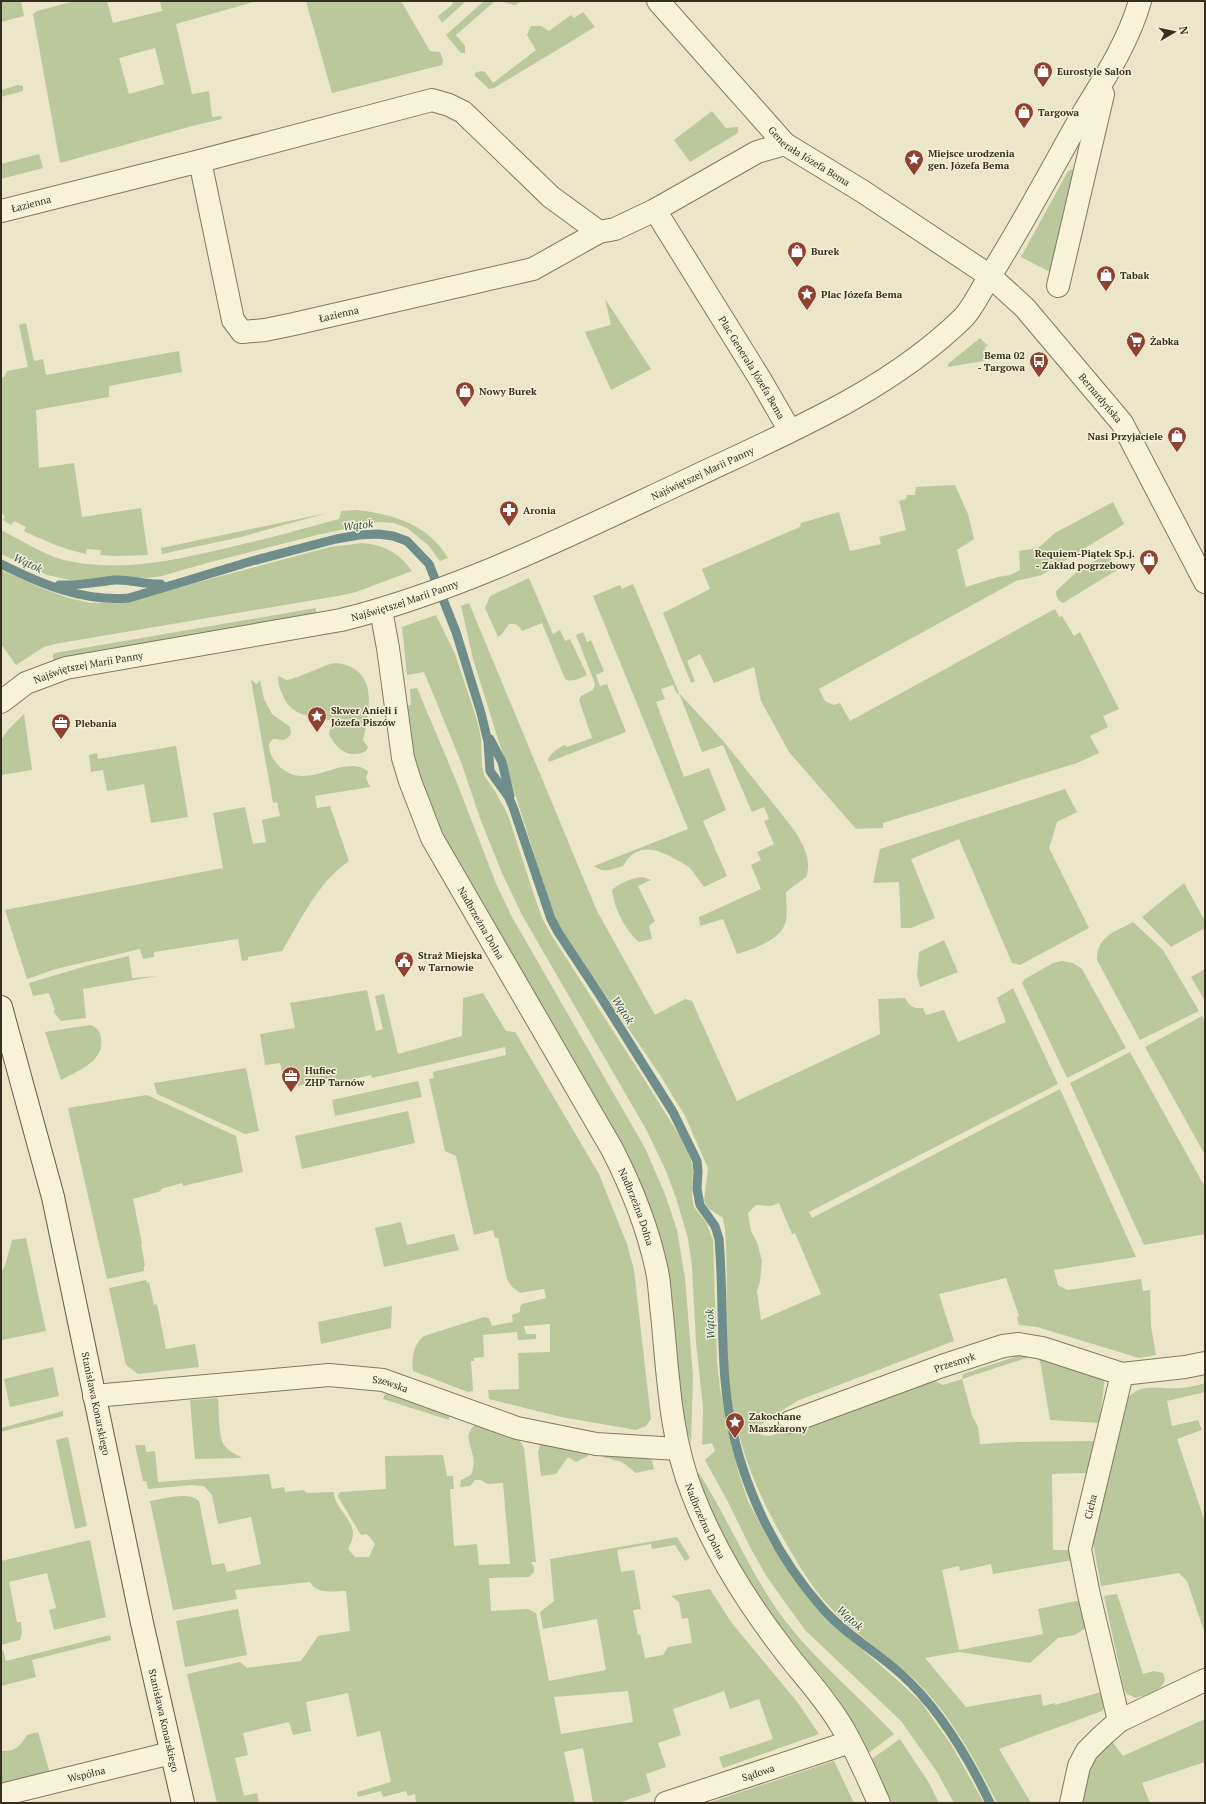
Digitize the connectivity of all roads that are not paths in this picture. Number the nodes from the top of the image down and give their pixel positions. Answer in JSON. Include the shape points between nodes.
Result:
{"nodes":[{"id":1,"x":658,"y":1,"type":"edge"},
{"id":2,"x":1140,"y":1,"type":"edge"},
{"id":3,"x":1108,"y":72,"type":"junction"},
{"id":4,"x":785,"y":144,"type":"junction"},
{"id":5,"x":200,"y":161,"type":"junction"},
{"id":6,"x":655,"y":210,"type":"junction"},
{"id":7,"x":1,"y":211,"type":"edge"},
{"id":8,"x":599,"y":232,"type":"junction"},
{"id":9,"x":990,"y":276,"type":"junction"},
{"id":10,"x":1058,"y":286,"type":"dead end"},
{"id":11,"x":790,"y":431,"type":"junction"},
{"id":12,"x":1205,"y":582,"type":"edge"},
{"id":13,"x":381,"y":610,"type":"junction"},
{"id":14,"x":1,"y":702,"type":"edge"},
{"id":15,"x":1,"y":1007,"type":"edge"},
{"id":16,"x":1205,"y":1363,"type":"edge"},
{"id":17,"x":1122,"y":1374,"type":"junction"},
{"id":18,"x":94,"y":1396,"type":"junction"},
{"id":19,"x":790,"y":1422,"type":"dead end"},
{"id":20,"x":678,"y":1449,"type":"junction"},
{"id":21,"x":1205,"y":1680,"type":"edge"},
{"id":22,"x":1119,"y":1721,"type":"junction"},
{"id":23,"x":850,"y":1742,"type":"junction"},
{"id":24,"x":171,"y":1753,"type":"junction"},
{"id":25,"x":1,"y":1795,"type":"edge"},
{"id":26,"x":183,"y":1803,"type":"edge"},
{"id":27,"x":666,"y":1803,"type":"edge"},
{"id":28,"x":879,"y":1803,"type":"edge"},
{"id":29,"x":1071,"y":1803,"type":"edge"}],
"edges":[{"from":1,"to":4,"type":"street","name":"Generała Józefa Bema"},
{"from":2,"to":3,"type":"street"},
{"from":3,"to":9,"type":"street"},
{"from":3,"to":10,"type":"street"},
{"from":4,"to":6,"type":"street","via":[[757,152]]},
{"from":4,"to":9,"type":"street","name":"Generała Józefa Bema"},
{"from":5,"to":7,"type":"street","name":"Łazienna"},
{"from":5,"to":8,"type":"street","name":"Łazienna","via":[[432,100],[449,104],[463,112],[551,197]]},
{"from":5,"to":8,"type":"street","name":"Łazienna","via":[[233,320],[242,332],[294,324],[533,269]]},
{"from":6,"to":8,"type":"street","name":"Łazienna","via":[[615,229]]},
{"from":6,"to":11,"type":"street","name":"Plac Generała Józefa Bema"},
{"from":9,"to":11,"type":"street","name":"Plac Generała Józefa Bema","via":[[966,314],[927,349],[845,403]]},
{"from":9,"to":12,"type":"street","name":"Bernardyńska","via":[[1025,308],[1122,423]]},
{"from":11,"to":13,"type":"street","name":"Najświętszej Marii Panny","via":[[471,579]]},
{"from":13,"to":14,"type":"street","name":"Najświętszej Marii Panny","via":[[262,635],[66,668],[26,683]]},
{"from":13,"to":20,"type":"street","name":"Nadbrzeżna Dolna","via":[[403,758],[432,838],[612,1149],[639,1208],[657,1272]]},
{"from":15,"to":18,"type":"street","name":"Stanisława Konarskiego","via":[[53,1198]]},
{"from":16,"to":17,"type":"street"},
{"from":17,"to":19,"type":"street","name":"Przesmyk","via":[[1042,1348],[1019,1344],[1002,1346]]},
{"from":17,"to":22,"type":"street","name":"Cicha","via":[[1080,1549]]},
{"from":18,"to":20,"type":"street","name":"Szewska","via":[[329,1375],[383,1380],[517,1428],[596,1444]]},
{"from":18,"to":24,"type":"street","name":"Stanisława Konarskiego"},
{"from":20,"to":23,"type":"street","name":"Nadbrzeżna Dolna","via":[[692,1494],[728,1569],[780,1646],[840,1722]]},
{"from":21,"to":22,"type":"street"},
{"from":22,"to":29,"type":"street","via":[[1087,1751],[1079,1766]]},
{"from":23,"to":27,"type":"street","name":"Sądowa"},
{"from":23,"to":28,"type":"street","name":"Nadbrzeżna Dolna"},
{"from":24,"to":25,"type":"street","name":"Wspólna"},
{"from":24,"to":26,"type":"street","name":"Stanisława Konarskiego"}]}
